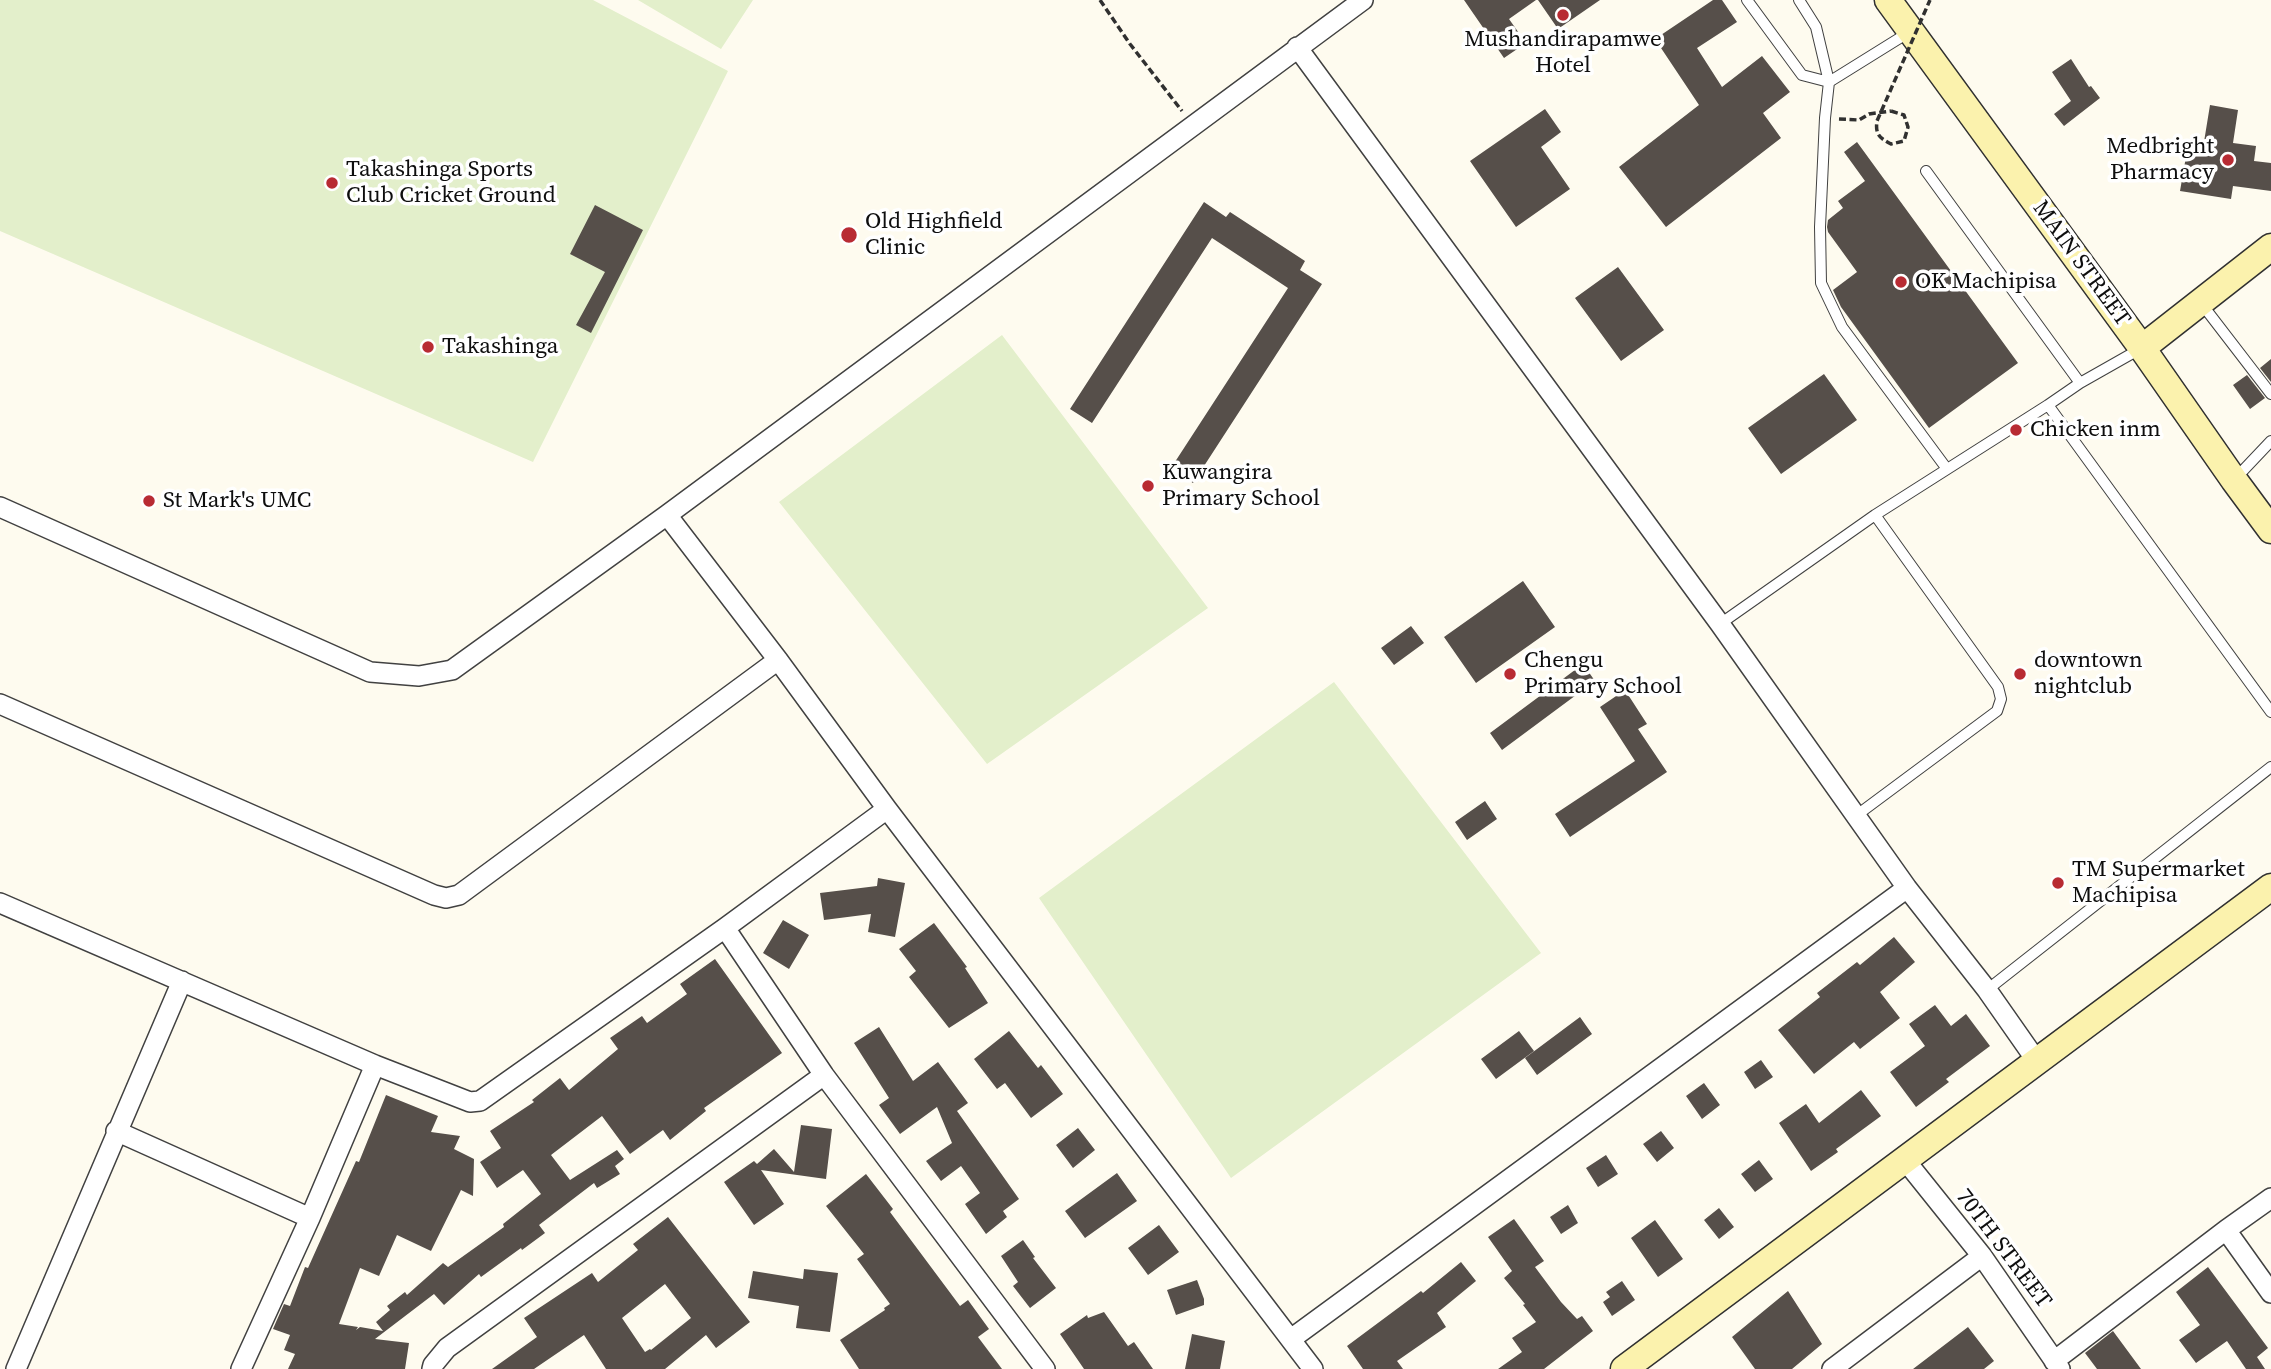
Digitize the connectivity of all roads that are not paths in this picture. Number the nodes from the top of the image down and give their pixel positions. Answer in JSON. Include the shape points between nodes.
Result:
{"nodes":[{"id":1,"x":1363,"y":0,"type":"edge"},
{"id":2,"x":1747,"y":0,"type":"edge"},
{"id":3,"x":1799,"y":0,"type":"edge"},
{"id":4,"x":1888,"y":0,"type":"edge"},
{"id":5,"x":1911,"y":31,"type":"junction"},
{"id":6,"x":1297,"y":47,"type":"junction"},
{"id":7,"x":1829,"y":82,"type":"junction"},
{"id":8,"x":1926,"y":171,"type":"dead end"},
{"id":9,"x":2271,"y":247,"type":"edge"},
{"id":10,"x":2200,"y":302,"type":"junction"},
{"id":11,"x":2143,"y":348,"type":"junction"},
{"id":12,"x":2080,"y":383,"type":"junction"},
{"id":13,"x":2271,"y":394,"type":"edge"},
{"id":14,"x":2048,"y":405,"type":"junction"},
{"id":15,"x":2271,"y":442,"type":"edge"},
{"id":16,"x":1947,"y":469,"type":"junction"},
{"id":17,"x":2234,"y":481,"type":"junction"},
{"id":18,"x":0,"y":507,"type":"edge"},
{"id":19,"x":667,"y":515,"type":"junction"},
{"id":20,"x":1875,"y":515,"type":"junction"},
{"id":21,"x":2271,"y":530,"type":"edge"},
{"id":22,"x":1720,"y":624,"type":"junction"},
{"id":23,"x":778,"y":660,"type":"junction"},
{"id":24,"x":0,"y":704,"type":"edge"},
{"id":25,"x":2271,"y":712,"type":"edge"},
{"id":26,"x":2271,"y":767,"type":"edge"},
{"id":27,"x":887,"y":809,"type":"junction"},
{"id":28,"x":1857,"y":815,"type":"junction"},
{"id":29,"x":2271,"y":887,"type":"edge"},
{"id":30,"x":1907,"y":888,"type":"junction"},
{"id":31,"x":0,"y":903,"type":"edge"},
{"id":32,"x":725,"y":928,"type":"junction"},
{"id":33,"x":182,"y":981,"type":"junction"},
{"id":34,"x":1987,"y":990,"type":"junction"},
{"id":35,"x":2036,"y":1060,"type":"junction"},
{"id":36,"x":375,"y":1065,"type":"junction"},
{"id":37,"x":824,"y":1075,"type":"junction"},
{"id":38,"x":116,"y":1131,"type":"junction"},
{"id":39,"x":1905,"y":1160,"type":"junction"},
{"id":40,"x":2271,"y":1198,"type":"edge"},
{"id":41,"x":310,"y":1218,"type":"junction"},
{"id":42,"x":2225,"y":1230,"type":"junction"},
{"id":43,"x":1982,"y":1256,"type":"junction"},
{"id":44,"x":2271,"y":1293,"type":"edge"},
{"id":45,"x":1291,"y":1339,"type":"junction"},
{"id":46,"x":2057,"y":1365,"type":"edge"},
{"id":47,"x":16,"y":1369,"type":"edge"},
{"id":48,"x":242,"y":1369,"type":"edge"},
{"id":49,"x":432,"y":1369,"type":"edge"},
{"id":50,"x":1045,"y":1369,"type":"edge"},
{"id":51,"x":1313,"y":1369,"type":"edge"},
{"id":52,"x":1624,"y":1369,"type":"edge"},
{"id":53,"x":1832,"y":1369,"type":"edge"}],
"edges":[{"from":1,"to":6,"type":"street"},
{"from":2,"to":7,"type":"lane","via":[[1802,75]]},
{"from":3,"to":7,"type":"lane","via":[[1816,27]]},
{"from":4,"to":5,"type":"street","name":"MAIN STREET"},
{"from":5,"to":7,"type":"lane"},
{"from":5,"to":11,"type":"street","name":"MAIN STREET"},
{"from":6,"to":19,"type":"street"},
{"from":6,"to":22,"type":"street"},
{"from":7,"to":16,"type":"lane","via":[[1819,227],[1821,283],[1842,327]]},
{"from":8,"to":12,"type":"lane"},
{"from":9,"to":10,"type":"street"},
{"from":10,"to":11,"type":"street"},
{"from":10,"to":13,"type":"lane"},
{"from":11,"to":12,"type":"lane"},
{"from":11,"to":17,"type":"street","name":"MAIN STREET"},
{"from":12,"to":14,"type":"lane"},
{"from":14,"to":16,"type":"lane"},
{"from":14,"to":25,"type":"lane"},
{"from":15,"to":17,"type":"lane"},
{"from":16,"to":20,"type":"lane"},
{"from":17,"to":21,"type":"street","name":"MAIN STREET"},
{"from":18,"to":19,"type":"street","via":[[370,672],[419,676],[452,670]]},
{"from":19,"to":23,"type":"street"},
{"from":20,"to":22,"type":"lane"},
{"from":20,"to":28,"type":"lane","via":[[1998,687],[2001,699],[1997,711]]},
{"from":22,"to":28,"type":"street"},
{"from":23,"to":24,"type":"street","via":[[459,895],[446,898]]},
{"from":23,"to":27,"type":"street"},
{"from":26,"to":34,"type":"lane"},
{"from":27,"to":32,"type":"street"},
{"from":27,"to":45,"type":"street"},
{"from":28,"to":30,"type":"street"},
{"from":29,"to":35,"type":"street"},
{"from":30,"to":34,"type":"street"},
{"from":30,"to":45,"type":"street"},
{"from":31,"to":33,"type":"street"},
{"from":32,"to":36,"type":"street","via":[[480,1101],[461,1100]]},
{"from":32,"to":37,"type":"street"},
{"from":33,"to":36,"type":"street"},
{"from":33,"to":38,"type":"street"},
{"from":34,"to":35,"type":"street"},
{"from":35,"to":39,"type":"street"},
{"from":36,"to":41,"type":"street"},
{"from":37,"to":49,"type":"street","via":[[447,1348]]},
{"from":37,"to":50,"type":"street"},
{"from":38,"to":41,"type":"street"},
{"from":38,"to":47,"type":"street"},
{"from":39,"to":43,"type":"street","name":"70TH STREET"},
{"from":39,"to":52,"type":"street"},
{"from":40,"to":42,"type":"street"},
{"from":41,"to":48,"type":"street"},
{"from":42,"to":44,"type":"street"},
{"from":42,"to":46,"type":"street"},
{"from":43,"to":46,"type":"street","name":"70TH STREET"},
{"from":43,"to":53,"type":"street"},
{"from":45,"to":51,"type":"street"}]}
